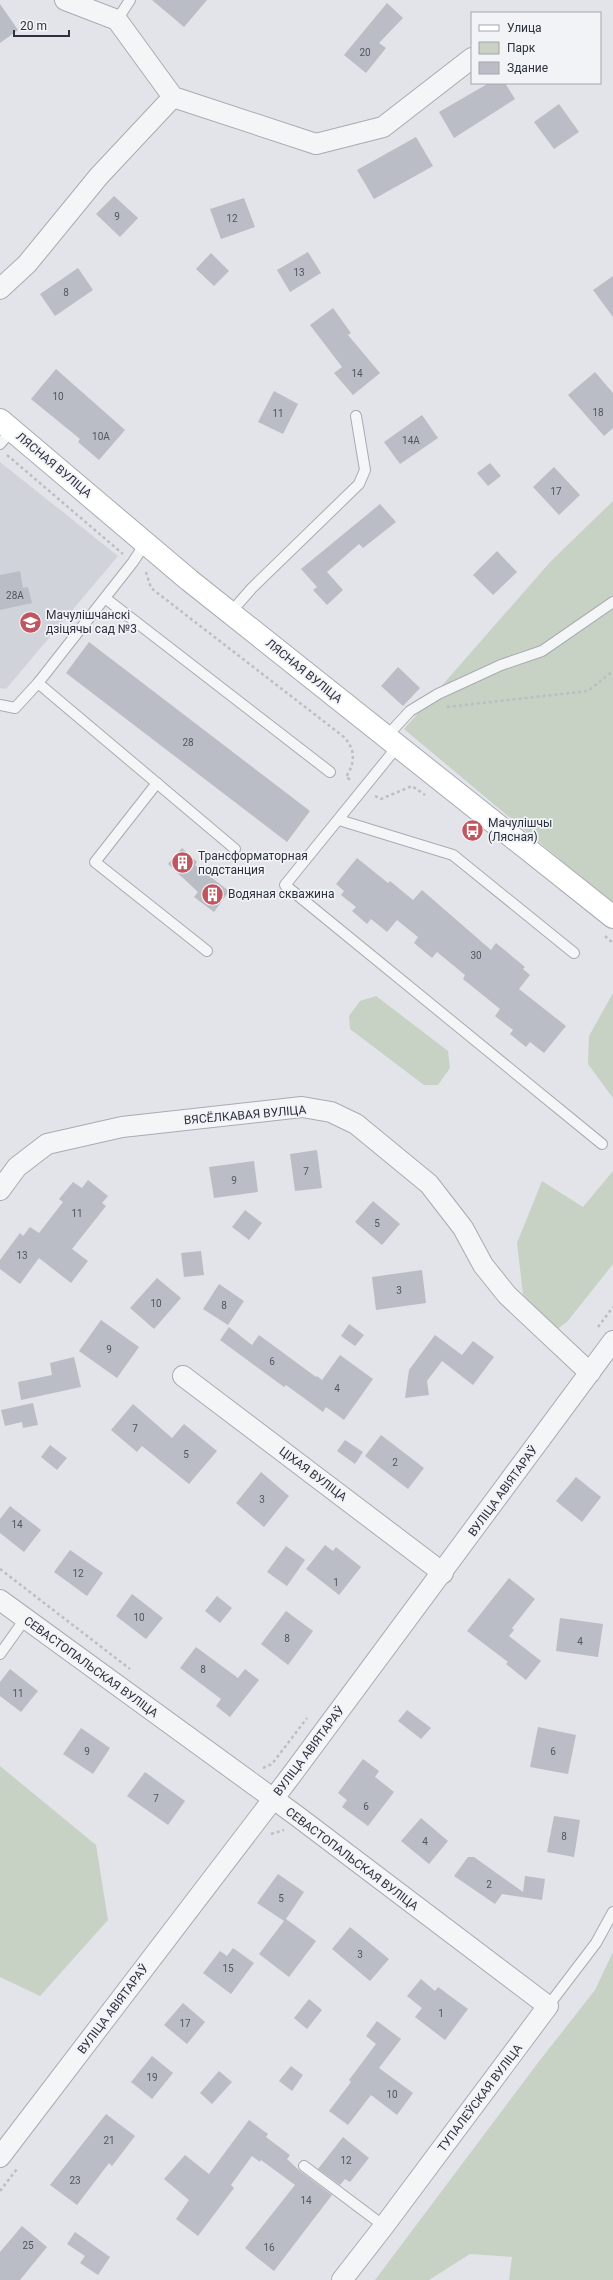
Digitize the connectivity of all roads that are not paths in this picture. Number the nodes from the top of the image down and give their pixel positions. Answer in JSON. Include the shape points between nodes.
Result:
{"nodes":[{"id":1,"x":65,"y":0,"type":"edge"},
{"id":2,"x":130,"y":0,"type":"edge"},
{"id":3,"x":116,"y":20,"type":"junction"},
{"id":4,"x":471,"y":59,"type":"edge"},
{"id":5,"x":173,"y":97,"type":"junction"},
{"id":6,"x":0,"y":289,"type":"edge"},
{"id":7,"x":356,"y":416,"type":"dead end"},
{"id":8,"x":4,"y":431,"type":"edge"},
{"id":9,"x":146,"y":542,"type":"junction"},
{"id":10,"x":105,"y":598,"type":"junction"},
{"id":11,"x":613,"y":602,"type":"edge"},
{"id":12,"x":232,"y":612,"type":"junction"},
{"id":13,"x":38,"y":684,"type":"junction"},
{"id":14,"x":0,"y":705,"type":"edge"},
{"id":15,"x":391,"y":742,"type":"junction"},
{"id":16,"x":330,"y":772,"type":"dead end"},
{"id":17,"x":157,"y":783,"type":"junction"},
{"id":18,"x":339,"y":820,"type":"junction"},
{"id":19,"x":236,"y":849,"type":"dead end"},
{"id":20,"x":613,"y":917,"type":"edge"},
{"id":21,"x":207,"y":951,"type":"dead end"},
{"id":22,"x":574,"y":953,"type":"dead end"},
{"id":23,"x":602,"y":1144,"type":"dead end"},
{"id":24,"x":0,"y":1190,"type":"edge"},
{"id":25,"x":613,"y":1341,"type":"edge"},
{"id":26,"x":590,"y":1373,"type":"junction"},
{"id":27,"x":183,"y":1376,"type":"dead end"},
{"id":28,"x":443,"y":1573,"type":"junction"},
{"id":29,"x":0,"y":1600,"type":"edge"},
{"id":30,"x":25,"y":1619,"type":"junction"},
{"id":31,"x":0,"y":1654,"type":"edge"},
{"id":32,"x":272,"y":1800,"type":"junction"},
{"id":33,"x":613,"y":1912,"type":"edge"},
{"id":34,"x":548,"y":2006,"type":"junction"},
{"id":35,"x":0,"y":2157,"type":"edge"},
{"id":36,"x":304,"y":2166,"type":"dead end"},
{"id":37,"x":384,"y":2226,"type":"junction"},
{"id":38,"x":342,"y":2280,"type":"edge"}],
"edges":[{"from":1,"to":3,"type":"street"},
{"from":2,"to":3,"type":"lane"},
{"from":3,"to":5,"type":"street"},
{"from":4,"to":5,"type":"street","via":[[383,127],[316,144]]},
{"from":5,"to":6,"type":"street","via":[[99,176],[27,264]]},
{"from":7,"to":12,"type":"lane","via":[[365,470],[360,484],[252,588]]},
{"from":8,"to":9,"type":"main road","name":"ЛЯСНАЯ ВУЛІЦА"},
{"from":9,"to":10,"type":"lane"},
{"from":9,"to":12,"type":"main road","name":"ЛЯСНАЯ ВУЛІЦА","via":[[189,580]]},
{"from":10,"to":13,"type":"lane"},
{"from":10,"to":16,"type":"lane"},
{"from":11,"to":15,"type":"lane","via":[[542,651],[501,665],[438,694],[410,711]]},
{"from":12,"to":15,"type":"main road","name":"ЛЯСНАЯ ВУЛІЦА"},
{"from":13,"to":14,"type":"lane","via":[[15,708]]},
{"from":13,"to":17,"type":"lane"},
{"from":15,"to":18,"type":"lane"},
{"from":15,"to":20,"type":"main road","name":"ЛЯСНАЯ ВУЛІЦА"},
{"from":17,"to":19,"type":"lane"},
{"from":17,"to":21,"type":"lane","via":[[95,862]]},
{"from":18,"to":22,"type":"lane","via":[[453,855]]},
{"from":18,"to":23,"type":"lane","via":[[285,885]]},
{"from":24,"to":26,"type":"street","name":"ВЯСЁЛКАВАЯ ВУЛІЦА","via":[[17,1166],[47,1144],[122,1127],[182,1120],[302,1107],[331,1112],[356,1124],[429,1184],[463,1228],[483,1265],[507,1296]]},
{"from":25,"to":26,"type":"street","name":"ВУЛІЦА АВІЯТАРАЎ"},
{"from":26,"to":28,"type":"street","name":"ВУЛІЦА АВІЯТАРАЎ"},
{"from":27,"to":28,"type":"street","name":"ЦІХАЯ ВУЛІЦА"},
{"from":28,"to":32,"type":"street","name":"ВУЛІЦА АВІЯТАРАЎ"},
{"from":29,"to":30,"type":"street","name":"СЕВАСТОПАЛЬСКАЯ ВУЛІЦА"},
{"from":30,"to":31,"type":"lane"},
{"from":30,"to":32,"type":"street","name":"СЕВАСТОПАЛЬСКАЯ ВУЛІЦА"},
{"from":32,"to":34,"type":"street","name":"СЕВАСТОПАЛЬСКАЯ ВУЛІЦА"},
{"from":32,"to":35,"type":"street","name":"ВУЛІЦА АВІЯТАРАЎ"},
{"from":33,"to":34,"type":"lane","name":"ТУПАЛЕЎСКАЯ ВУЛІЦА","via":[[596,1943]]},
{"from":34,"to":37,"type":"street","name":"ТУПАЛЕЎСКАЯ ВУЛІЦА"},
{"from":36,"to":37,"type":"lane"},
{"from":37,"to":38,"type":"street","name":"ТУПАЛЕЎСКАЯ ВУЛІЦА"}]}
